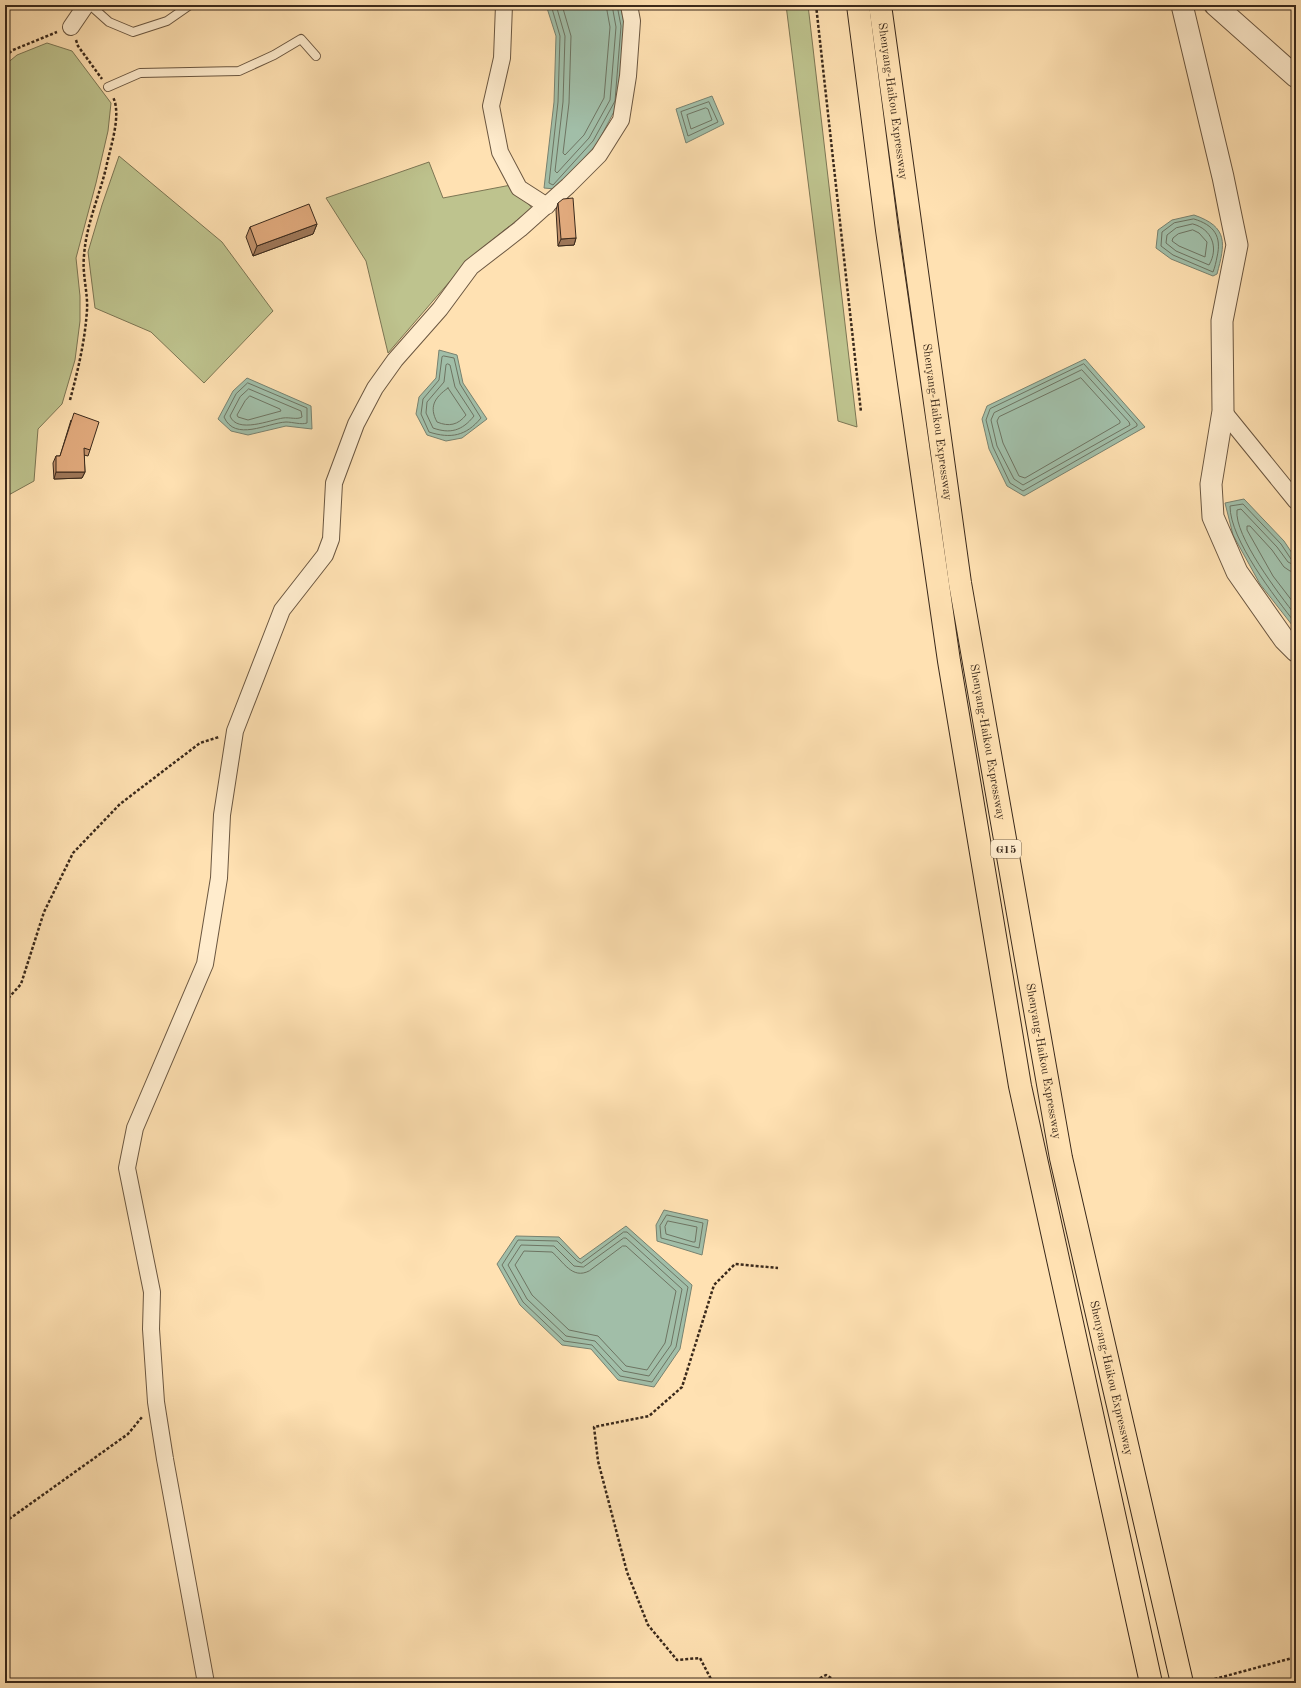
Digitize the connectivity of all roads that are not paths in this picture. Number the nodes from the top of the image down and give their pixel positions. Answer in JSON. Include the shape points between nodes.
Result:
{"nodes":[{"id":1,"x":86,"y":5,"type":"edge"},
{"id":2,"x":90,"y":5,"type":"edge"},
{"id":3,"x":190,"y":5,"type":"edge"},
{"id":4,"x":504,"y":5,"type":"edge"},
{"id":5,"x":629,"y":5,"type":"edge"},
{"id":6,"x":858,"y":5,"type":"edge"},
{"id":7,"x":880,"y":5,"type":"edge"},
{"id":8,"x":1182,"y":5,"type":"edge"},
{"id":9,"x":1215,"y":5,"type":"edge"},
{"id":10,"x":71,"y":27,"type":"road end"},
{"id":11,"x":316,"y":56,"type":"dead end"},
{"id":12,"x":1296,"y":77,"type":"edge"},
{"id":13,"x":108,"y":87,"type":"road end"},
{"id":14,"x":547,"y":206,"type":"junction"},
{"id":15,"x":1223,"y":411,"type":"junction"},
{"id":16,"x":1296,"y":501,"type":"edge"},
{"id":17,"x":1296,"y":651,"type":"edge"},
{"id":18,"x":206,"y":1683,"type":"edge"},
{"id":19,"x":1151,"y":1683,"type":"edge"},
{"id":20,"x":1182,"y":1683,"type":"edge"}],
"edges":[{"from":1,"to":10,"type":"street"},
{"from":2,"to":3,"type":"lane","via":[[109,22],[134,32],[168,21]]},
{"from":4,"to":14,"type":"street","via":[[502,58],[491,106],[500,152],[519,188]]},
{"from":5,"to":14,"type":"street","via":[[632,29],[621,120],[600,156]]},
{"from":6,"to":19,"type":"highway","name":"Shenyang-Haikou Expressway","number":"G15","via":[[887,230],[949,661],[1019,1078]]},
{"from":7,"to":20,"type":"highway","name":"Shenyang-Haikou Expressway","number":"G15","via":[[960,583],[1061,1158]]},
{"from":8,"to":15,"type":"street","via":[[1238,246],[1222,321]]},
{"from":9,"to":12,"type":"street"},
{"from":11,"to":13,"type":"lane","via":[[301,39],[239,71],[140,73]]},
{"from":14,"to":18,"type":"street","via":[[471,267],[440,309],[395,360],[375,388],[356,424],[334,483],[331,539],[325,555],[282,610],[235,731],[222,815],[219,878],[206,964],[135,1128],[127,1168],[152,1292],[151,1329],[156,1402]]},
{"from":15,"to":16,"type":"street"},
{"from":15,"to":17,"type":"street","via":[[1211,484],[1213,518],[1237,572],[1284,639]]}]}
